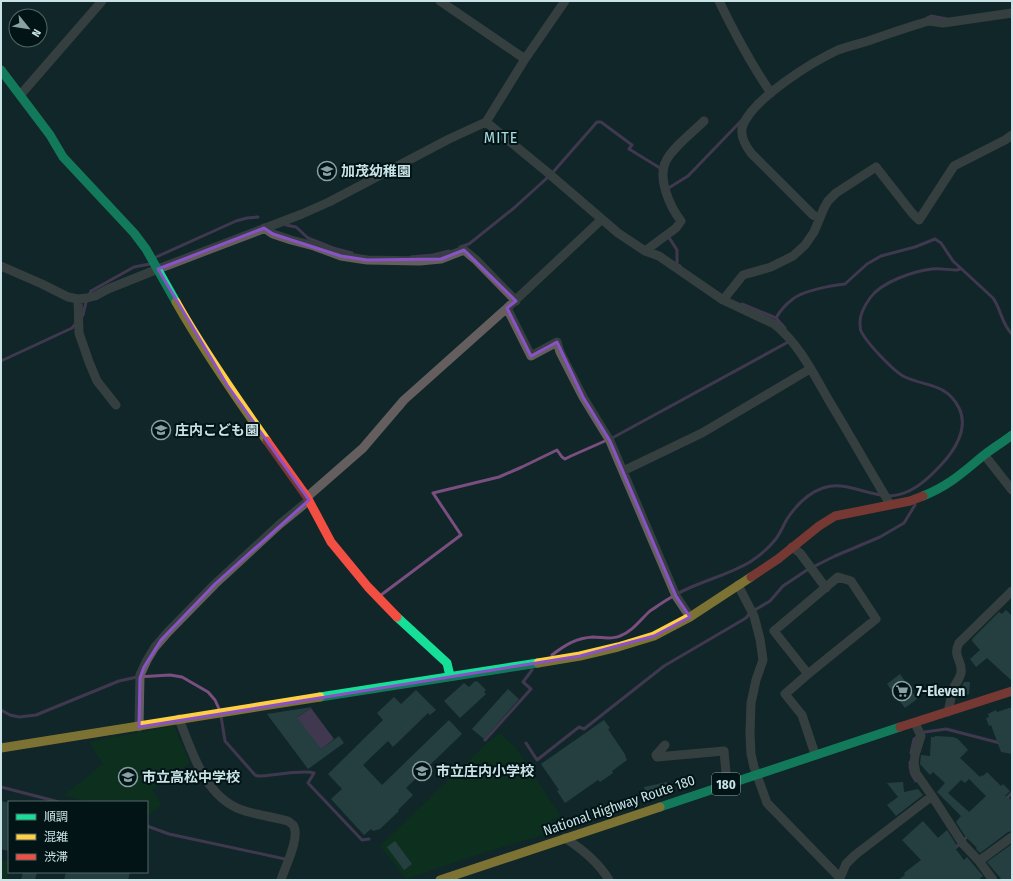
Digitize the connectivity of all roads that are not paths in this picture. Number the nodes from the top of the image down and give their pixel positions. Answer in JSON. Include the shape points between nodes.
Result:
{"nodes":[{"id":1,"x":102,"y":1,"type":"edge"},
{"id":2,"x":440,"y":1,"type":"edge"},
{"id":3,"x":565,"y":1,"type":"edge"},
{"id":4,"x":719,"y":1,"type":"edge"},
{"id":5,"x":1012,"y":13,"type":"edge"},
{"id":6,"x":525,"y":59,"type":"junction"},
{"id":7,"x":1,"y":70,"type":"edge"},
{"id":8,"x":769,"y":90,"type":"junction"},
{"id":9,"x":22,"y":93,"type":"junction"},
{"id":10,"x":704,"y":121,"type":"dead end"},
{"id":11,"x":486,"y":122,"type":"junction"},
{"id":12,"x":1012,"y":135,"type":"edge"},
{"id":13,"x":820,"y":218,"type":"junction"},
{"id":14,"x":602,"y":219,"type":"junction"},
{"id":15,"x":264,"y":228,"type":"junction"},
{"id":16,"x":645,"y":252,"type":"junction"},
{"id":17,"x":1,"y":266,"type":"edge"},
{"id":18,"x":158,"y":269,"type":"junction"},
{"id":19,"x":85,"y":298,"type":"junction"},
{"id":20,"x":724,"y":298,"type":"junction"},
{"id":21,"x":516,"y":301,"type":"junction"},
{"id":22,"x":507,"y":308,"type":"junction"},
{"id":23,"x":810,"y":369,"type":"junction"},
{"id":24,"x":116,"y":405,"type":"dead end"},
{"id":25,"x":1012,"y":435,"type":"edge"},
{"id":26,"x":986,"y":457,"type":"junction"},
{"id":27,"x":623,"y":471,"type":"junction"},
{"id":28,"x":1012,"y":490,"type":"edge"},
{"id":29,"x":887,"y":499,"type":"junction"},
{"id":30,"x":307,"y":501,"type":"junction"},
{"id":31,"x":792,"y":548,"type":"junction"},
{"id":32,"x":738,"y":585,"type":"junction"},
{"id":33,"x":826,"y":588,"type":"junction"},
{"id":34,"x":1012,"y":591,"type":"edge"},
{"id":35,"x":690,"y":617,"type":"junction"},
{"id":36,"x":808,"y":674,"type":"junction"},
{"id":37,"x":450,"y":676,"type":"junction"},
{"id":38,"x":1012,"y":691,"type":"edge"},
{"id":39,"x":948,"y":712,"type":"junction"},
{"id":40,"x":179,"y":719,"type":"junction"},
{"id":41,"x":915,"y":723,"type":"junction"},
{"id":42,"x":139,"y":726,"type":"junction"},
{"id":43,"x":665,"y":745,"type":"dead end"},
{"id":44,"x":1,"y":748,"type":"edge"},
{"id":45,"x":815,"y":754,"type":"junction"},
{"id":46,"x":757,"y":774,"type":"junction"},
{"id":47,"x":727,"y":784,"type":"junction"},
{"id":48,"x":932,"y":796,"type":"junction"},
{"id":49,"x":1012,"y":837,"type":"edge"},
{"id":50,"x":565,"y":838,"type":"junction"},
{"id":51,"x":979,"y":861,"type":"junction"},
{"id":52,"x":839,"y":879,"type":"edge"},
{"id":53,"x":281,"y":880,"type":"edge"},
{"id":54,"x":440,"y":880,"type":"edge"},
{"id":55,"x":610,"y":880,"type":"edge"},
{"id":56,"x":993,"y":880,"type":"edge"}],
"edges":[{"from":1,"to":9,"type":"street"},
{"from":2,"to":6,"type":"street"},
{"from":3,"to":6,"type":"street"},
{"from":4,"to":8,"type":"street"},
{"from":5,"to":8,"type":"street","via":[[942,23],[929,21],[839,50]]},
{"from":6,"to":11,"type":"street"},
{"from":7,"to":9,"type":"main road"},
{"from":8,"to":13,"type":"street","via":[[747,119],[742,130],[743,139],[748,149],[813,215]]},
{"from":9,"to":18,"type":"main road","via":[[55,145],[134,233]]},
{"from":10,"to":16,"type":"street","via":[[666,160],[663,172],[671,206],[680,221],[676,228]]},
{"from":11,"to":14,"type":"street"},
{"from":11,"to":15,"type":"street","via":[[329,202]]},
{"from":12,"to":13,"type":"street","via":[[954,166],[919,220],[876,167],[836,193]]},
{"from":13,"to":20,"type":"street","via":[[805,245],[793,256],[771,267],[743,275]]},
{"from":14,"to":16,"type":"street"},
{"from":14,"to":21,"type":"street"},
{"from":15,"to":18,"type":"street"},
{"from":15,"to":21,"type":"street","via":[[273,234],[340,256],[367,260],[441,259],[464,250]]},
{"from":16,"to":20,"type":"street","via":[[659,256]]},
{"from":17,"to":19,"type":"street","via":[[68,297]]},
{"from":18,"to":19,"type":"street"},
{"from":18,"to":30,"type":"main road","via":[[197,339]]},
{"from":19,"to":24,"type":"street","via":[[79,321],[79,333],[97,381]]},
{"from":20,"to":23,"type":"street","via":[[774,324],[791,341]]},
{"from":21,"to":22,"type":"street"},
{"from":22,"to":27,"type":"street","via":[[531,356],[557,342],[583,397],[610,440]]},
{"from":22,"to":30,"type":"street","via":[[404,400],[363,448]]},
{"from":23,"to":27,"type":"street","via":[[702,433]]},
{"from":23,"to":29,"type":"street"},
{"from":25,"to":26,"type":"main road"},
{"from":26,"to":28,"type":"street"},
{"from":26,"to":29,"type":"main road","via":[[940,489],[910,501]]},
{"from":27,"to":35,"type":"street","via":[[676,595]]},
{"from":29,"to":31,"type":"main road","via":[[835,516]]},
{"from":30,"to":37,"type":"main road","via":[[331,542],[401,621],[447,663]]},
{"from":30,"to":42,"type":"street","via":[[215,584],[168,632],[149,656],[140,676]]},
{"from":31,"to":32,"type":"main road"},
{"from":31,"to":33,"type":"street","via":[[800,553]]},
{"from":32,"to":35,"type":"main road"},
{"from":32,"to":46,"type":"street","via":[[752,612],[763,660],[751,703],[751,754]]},
{"from":33,"to":36,"type":"street","via":[[774,631]]},
{"from":33,"to":36,"type":"street","via":[[838,577],[851,581],[876,619]]},
{"from":34,"to":39,"type":"street","via":[[959,642],[956,655],[961,673]]},
{"from":35,"to":37,"type":"main road","via":[[654,636],[618,647],[580,656]]},
{"from":36,"to":45,"type":"street","via":[[785,694],[802,715]]},
{"from":37,"to":40,"type":"main road"},
{"from":38,"to":39,"type":"main road","name":"National Highway Route 180","number":"180"},
{"from":39,"to":41,"type":"main road","name":"National Highway Route 180","number":"180"},
{"from":40,"to":42,"type":"main road"},
{"from":40,"to":53,"type":"street","via":[[196,760],[210,785],[222,797],[243,810],[288,820],[293,824],[295,839]]},
{"from":41,"to":45,"type":"main road","name":"National Highway Route 180","number":"180"},
{"from":41,"to":48,"type":"street","via":[[920,734],[914,763],[916,773]]},
{"from":42,"to":44,"type":"main road"},
{"from":43,"to":47,"type":"street","via":[[657,756],[724,751]]},
{"from":45,"to":46,"type":"main road","name":"National Highway Route 180","number":"180"},
{"from":46,"to":47,"type":"main road","name":"National Highway Route 180","number":"180"},
{"from":46,"to":52,"type":"street","via":[[767,803]]},
{"from":47,"to":50,"type":"main road","name":"National Highway Route 180","number":"180"},
{"from":48,"to":51,"type":"street","via":[[962,843]]},
{"from":48,"to":52,"type":"street","via":[[855,854],[846,864]]},
{"from":49,"to":51,"type":"street"},
{"from":50,"to":54,"type":"main road","name":"National Highway Route 180","number":"180"},
{"from":50,"to":55,"type":"street","via":[[588,856]]},
{"from":51,"to":56,"type":"street"}]}
